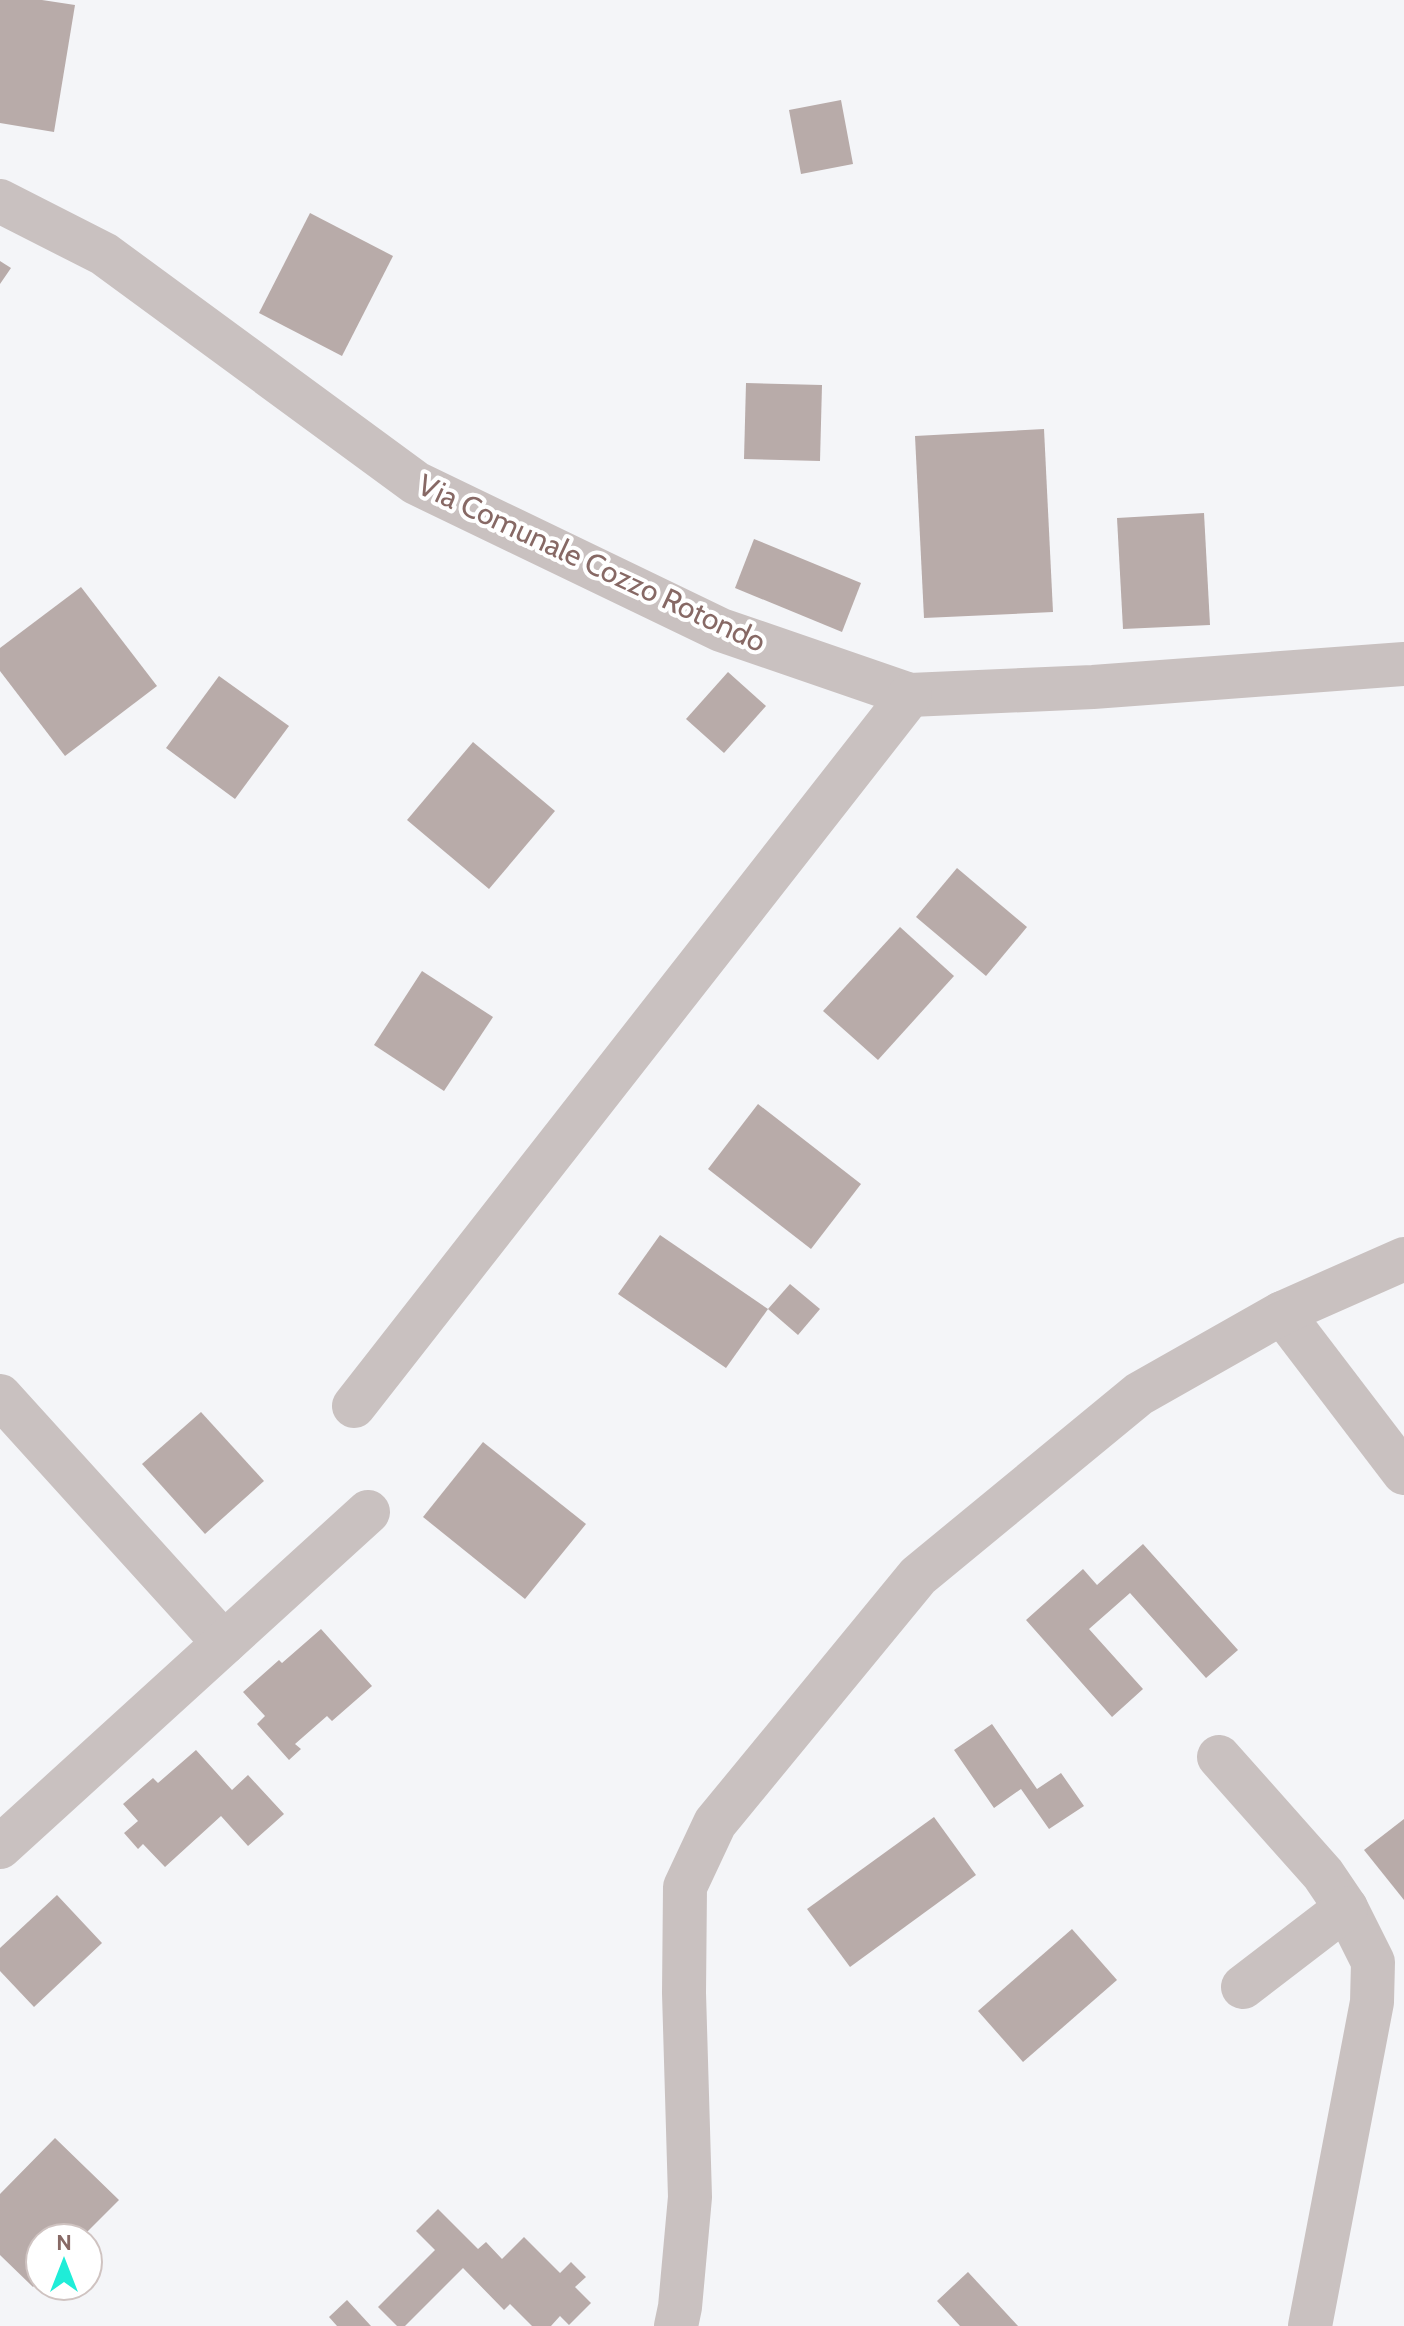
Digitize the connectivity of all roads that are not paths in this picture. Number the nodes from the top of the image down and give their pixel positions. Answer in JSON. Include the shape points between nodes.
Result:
{"nodes":[{"id":1,"x":0,"y":201,"type":"edge"},
{"id":2,"x":1404,"y":664,"type":"edge"},
{"id":3,"x":910,"y":695,"type":"junction"},
{"id":4,"x":1404,"y":1259,"type":"edge"},
{"id":5,"x":1282,"y":1313,"type":"junction"},
{"id":6,"x":0,"y":1396,"type":"edge"},
{"id":7,"x":354,"y":1406,"type":"dead end"},
{"id":8,"x":1404,"y":1473,"type":"edge"},
{"id":9,"x":368,"y":1512,"type":"dead end"},
{"id":10,"x":224,"y":1643,"type":"junction"},
{"id":11,"x":1219,"y":1757,"type":"dead end"},
{"id":12,"x":0,"y":1847,"type":"edge"},
{"id":13,"x":1346,"y":1908,"type":"junction"},
{"id":14,"x":1243,"y":1987,"type":"dead end"},
{"id":15,"x":676,"y":2326,"type":"edge"},
{"id":16,"x":1310,"y":2326,"type":"edge"}],
"edges":[{"from":1,"to":3,"type":"street","name":"Via Comunale Cozzo Rotondo","via":[[104,254],[416,483],[721,630]]},
{"from":2,"to":3,"type":"street","name":"Via Comunale Cozzo Rotondo"},
{"from":3,"to":7,"type":"street"},
{"from":4,"to":5,"type":"street"},
{"from":5,"to":8,"type":"street"},
{"from":5,"to":15,"type":"street","via":[[1139,1394],[918,1576],[715,1823],[685,1887],[690,2197]]},
{"from":6,"to":10,"type":"street"},
{"from":9,"to":10,"type":"street"},
{"from":10,"to":12,"type":"street"},
{"from":11,"to":13,"type":"street","via":[[1323,1874]]},
{"from":13,"to":14,"type":"street"},
{"from":13,"to":16,"type":"street","via":[[1373,1962],[1372,2002]]}]}
